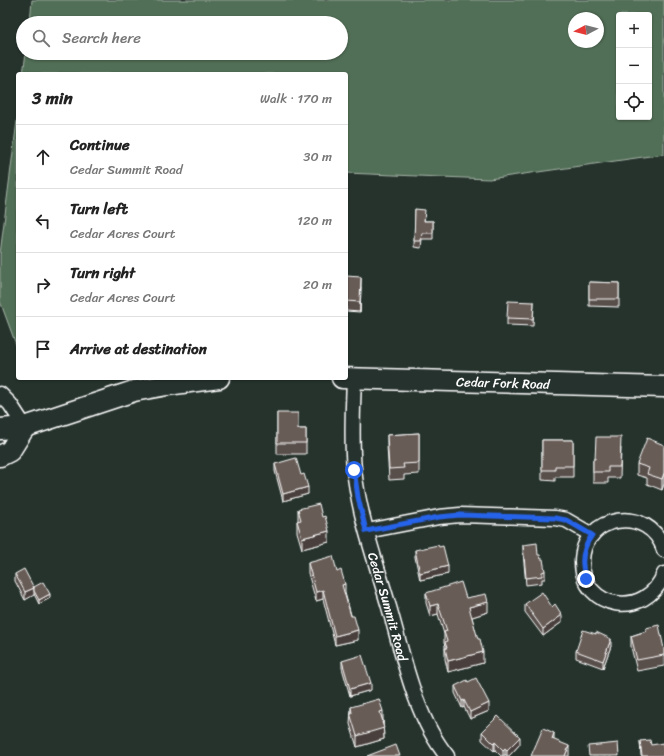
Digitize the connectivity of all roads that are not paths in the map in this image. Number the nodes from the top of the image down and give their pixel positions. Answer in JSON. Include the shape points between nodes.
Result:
{"nodes":[{"id":1,"x":348,"y":378,"type":"edge"},
{"id":2,"x":204,"y":380,"type":"edge"},
{"id":3,"x":664,"y":387,"type":"edge"},
{"id":4,"x":0,"y":394,"type":"edge"},
{"id":5,"x":26,"y":427,"type":"junction"},
{"id":6,"x":0,"y":429,"type":"edge"},
{"id":7,"x":0,"y":456,"type":"edge"},
{"id":8,"x":366,"y":531,"type":"junction"},
{"id":9,"x":592,"y":535,"type":"junction"},
{"id":10,"x":664,"y":550,"type":"edge"},
{"id":11,"x":664,"y":574,"type":"edge"},
{"id":12,"x":447,"y":756,"type":"edge"}],
"edges":[{"from":1,"to":3,"type":"street","name":"Cedar Fork Road"},
{"from":1,"to":8,"type":"street","name":"Cedar Summit Road","via":[[354,470]]},
{"from":2,"to":5,"type":"street","via":[[134,391]]},
{"from":4,"to":5,"type":"street"},
{"from":5,"to":6,"type":"street"},
{"from":5,"to":7,"type":"street","via":[[10,451]]},
{"from":8,"to":9,"type":"street","via":[[439,517],[478,515],[555,518],[566,520]]},
{"from":8,"to":12,"type":"street","name":"Cedar Summit Road","via":[[426,723]]},
{"from":9,"to":10,"type":"street","via":[[598,528],[615,520],[634,521],[651,529]]},
{"from":9,"to":11,"type":"street","via":[[583,552],[583,570],[591,588],[605,599],[623,604],[641,600],[656,589]]}]}
